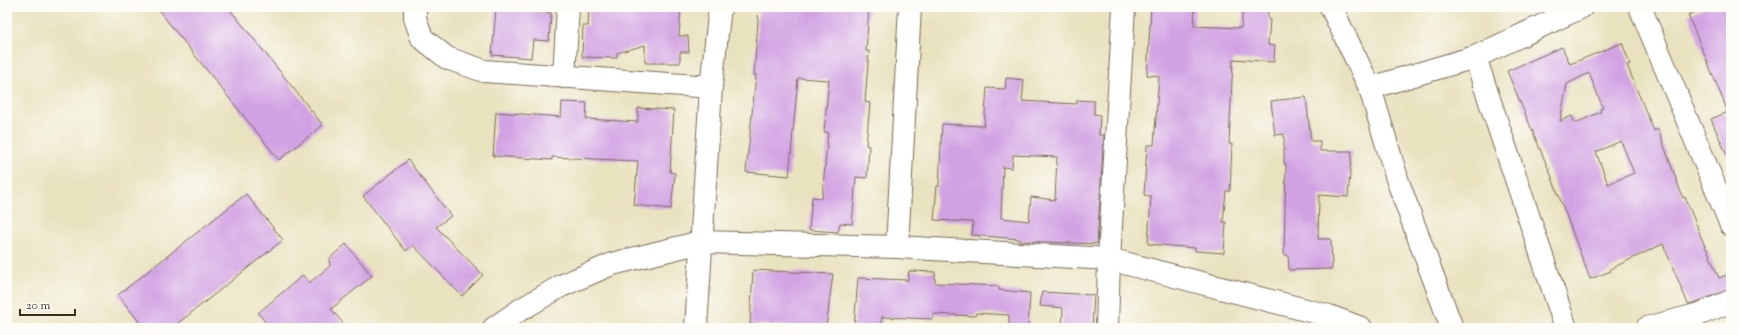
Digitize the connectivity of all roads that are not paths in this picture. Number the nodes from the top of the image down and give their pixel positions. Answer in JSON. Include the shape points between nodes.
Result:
{"nodes":[{"id":1,"x":415,"y":7,"type":"edge"},
{"id":2,"x":568,"y":7,"type":"edge"},
{"id":3,"x":720,"y":7,"type":"edge"},
{"id":4,"x":910,"y":7,"type":"edge"},
{"id":5,"x":1124,"y":7,"type":"edge"},
{"id":6,"x":1332,"y":7,"type":"edge"},
{"id":7,"x":1582,"y":7,"type":"edge"},
{"id":8,"x":1640,"y":7,"type":"edge"},
{"id":9,"x":1475,"y":57,"type":"junction"},
{"id":10,"x":564,"y":77,"type":"junction"},
{"id":11,"x":711,"y":87,"type":"junction"},
{"id":12,"x":1370,"y":88,"type":"junction"},
{"id":13,"x":1731,"y":225,"type":"edge"},
{"id":14,"x":701,"y":242,"type":"junction"},
{"id":15,"x":897,"y":247,"type":"junction"},
{"id":16,"x":1109,"y":259,"type":"junction"},
{"id":17,"x":1731,"y":301,"type":"edge"},
{"id":18,"x":1328,"y":322,"type":"edge"},
{"id":19,"x":494,"y":328,"type":"edge"},
{"id":20,"x":696,"y":328,"type":"edge"},
{"id":21,"x":1107,"y":328,"type":"edge"},
{"id":22,"x":1361,"y":328,"type":"edge"},
{"id":23,"x":1452,"y":328,"type":"edge"},
{"id":24,"x":1566,"y":328,"type":"edge"},
{"id":25,"x":1648,"y":328,"type":"edge"}],
"edges":[{"from":1,"to":10,"type":"street","via":[[415,18],[422,38],[447,58],[484,71]]},
{"from":2,"to":10,"type":"street"},
{"from":3,"to":11,"type":"street"},
{"from":4,"to":15,"type":"street"},
{"from":5,"to":16,"type":"street"},
{"from":6,"to":12,"type":"street"},
{"from":7,"to":9,"type":"street"},
{"from":8,"to":13,"type":"street"},
{"from":9,"to":12,"type":"street"},
{"from":9,"to":24,"type":"street"},
{"from":10,"to":11,"type":"street"},
{"from":11,"to":14,"type":"street"},
{"from":12,"to":23,"type":"street","via":[[1398,182]]},
{"from":14,"to":15,"type":"street"},
{"from":14,"to":19,"type":"street","via":[[612,264],[560,286]]},
{"from":14,"to":20,"type":"street"},
{"from":15,"to":16,"type":"street"},
{"from":16,"to":18,"type":"street"},
{"from":16,"to":21,"type":"street"},
{"from":17,"to":25,"type":"street","via":[[1700,314]]},
{"from":18,"to":22,"type":"street"}]}
